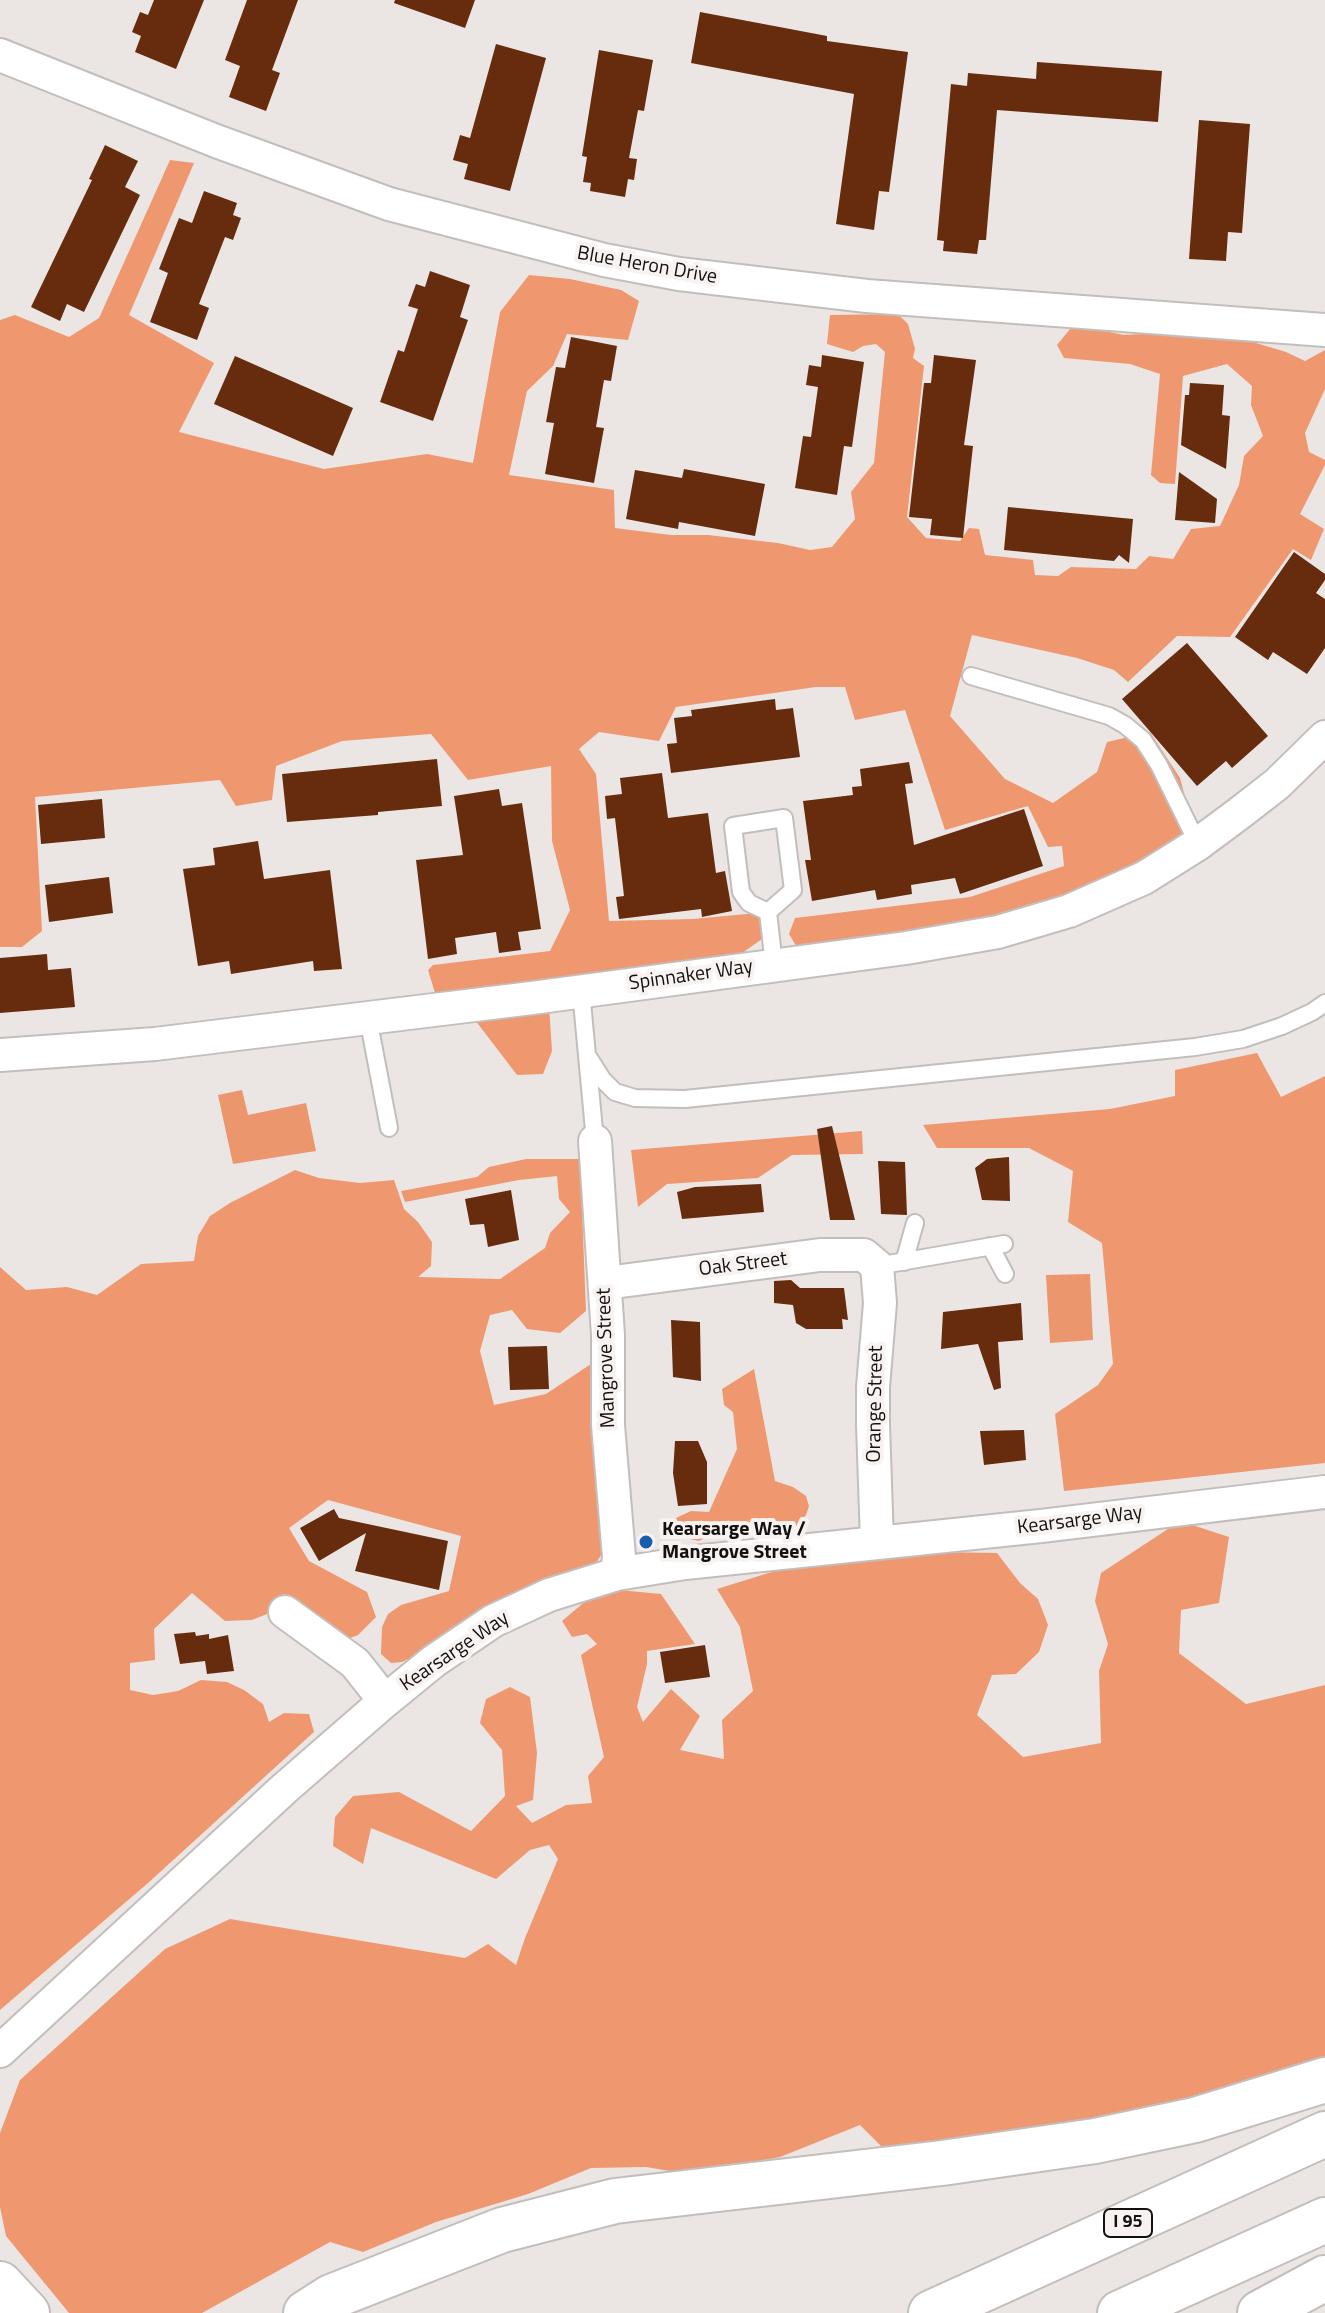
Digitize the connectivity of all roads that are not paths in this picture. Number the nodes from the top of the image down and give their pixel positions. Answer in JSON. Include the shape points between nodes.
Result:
{"nodes":[{"id":1,"x":0,"y":55,"type":"edge"},
{"id":2,"x":1325,"y":330,"type":"edge"},
{"id":3,"x":971,"y":676,"type":"dead end"},
{"id":4,"x":1325,"y":737,"type":"edge"},
{"id":5,"x":1198,"y":844,"type":"junction"},
{"id":6,"x":768,"y":912,"type":"junction"},
{"id":7,"x":774,"y":965,"type":"junction"},
{"id":8,"x":581,"y":991,"type":"junction"},
{"id":9,"x":1325,"y":1003,"type":"edge"},
{"id":10,"x":368,"y":1018,"type":"junction"},
{"id":11,"x":0,"y":1055,"type":"edge"},
{"id":12,"x":589,"y":1058,"type":"junction"},
{"id":13,"x":389,"y":1128,"type":"dead end"},
{"id":14,"x":595,"y":1141,"type":"joint"},
{"id":15,"x":915,"y":1223,"type":"dead end"},
{"id":16,"x":891,"y":1264,"type":"junction"},
{"id":17,"x":1005,"y":1274,"type":"dead end"},
{"id":18,"x":606,"y":1283,"type":"junction"},
{"id":19,"x":1325,"y":1492,"type":"edge"},
{"id":20,"x":877,"y":1542,"type":"junction"},
{"id":21,"x":617,"y":1574,"type":"junction"},
{"id":22,"x":285,"y":1612,"type":"dead end"},
{"id":23,"x":385,"y":1701,"type":"junction"},
{"id":24,"x":0,"y":2051,"type":"edge"},
{"id":25,"x":1325,"y":2080,"type":"edge"},
{"id":26,"x":1325,"y":2134,"type":"edge"},
{"id":27,"x":1325,"y":2220,"type":"edge"},
{"id":28,"x":1325,"y":2278,"type":"edge"},
{"id":29,"x":0,"y":2284,"type":"edge"},
{"id":30,"x":27,"y":2313,"type":"edge"},
{"id":31,"x":306,"y":2313,"type":"edge"},
{"id":32,"x":931,"y":2313,"type":"edge"},
{"id":33,"x":1120,"y":2313,"type":"edge"},
{"id":34,"x":1260,"y":2313,"type":"edge"}],
"edges":[{"from":1,"to":2,"type":"street","name":"Blue Heron Drive","via":[[389,204],[604,260],[867,296]]},
{"from":3,"to":5,"type":"lane","via":[[1125,725],[1143,740],[1159,765]]},
{"from":4,"to":5,"type":"street","name":"Spinnaker Way","via":[[1277,784]]},
{"from":5,"to":7,"type":"street","name":"Spinnaker Way","via":[[1116,892],[1036,922],[906,948]]},
{"from":6,"to":6,"type":"lane","via":[[793,890],[784,818],[733,826],[741,892],[749,903]]},
{"from":6,"to":7,"type":"lane"},
{"from":7,"to":8,"type":"street","name":"Spinnaker Way"},
{"from":8,"to":10,"type":"street","name":"Spinnaker Way"},
{"from":8,"to":12,"type":"lane"},
{"from":9,"to":12,"type":"lane","via":[[1282,1026],[1195,1047],[685,1099],[615,1092]]},
{"from":10,"to":11,"type":"street","name":"Spinnaker Way","via":[[155,1044]]},
{"from":10,"to":13,"type":"lane"},
{"from":12,"to":14,"type":"lane"},
{"from":14,"to":18,"type":"street","name":"Mangrove Street"},
{"from":15,"to":16,"type":"lane"},
{"from":16,"to":17,"type":"lane","via":[[997,1245]]},
{"from":16,"to":18,"type":"street","name":"Oak Street","via":[[848,1254],[778,1268]]},
{"from":16,"to":20,"type":"street","name":"Orange Street","via":[[880,1303],[873,1412]]},
{"from":18,"to":21,"type":"street","name":"Mangrove Street"},
{"from":19,"to":20,"type":"street","name":"Kearsarge Way"},
{"from":20,"to":21,"type":"street","name":"Kearsarge Way"},
{"from":21,"to":23,"type":"street","name":"Kearsarge Way","via":[[549,1595],[493,1621]]},
{"from":22,"to":23,"type":"street","via":[[355,1663]]},
{"from":23,"to":24,"type":"street","name":"Kearsarge Way"},
{"from":25,"to":31,"type":"main road","via":[[1195,2120],[1095,2141],[615,2201],[502,2230],[331,2297]]},
{"from":26,"to":32,"type":"main road","number":"I 95"},
{"from":27,"to":33,"type":"main road"},
{"from":28,"to":34,"type":"main road"},
{"from":29,"to":30,"type":"main road"}]}
